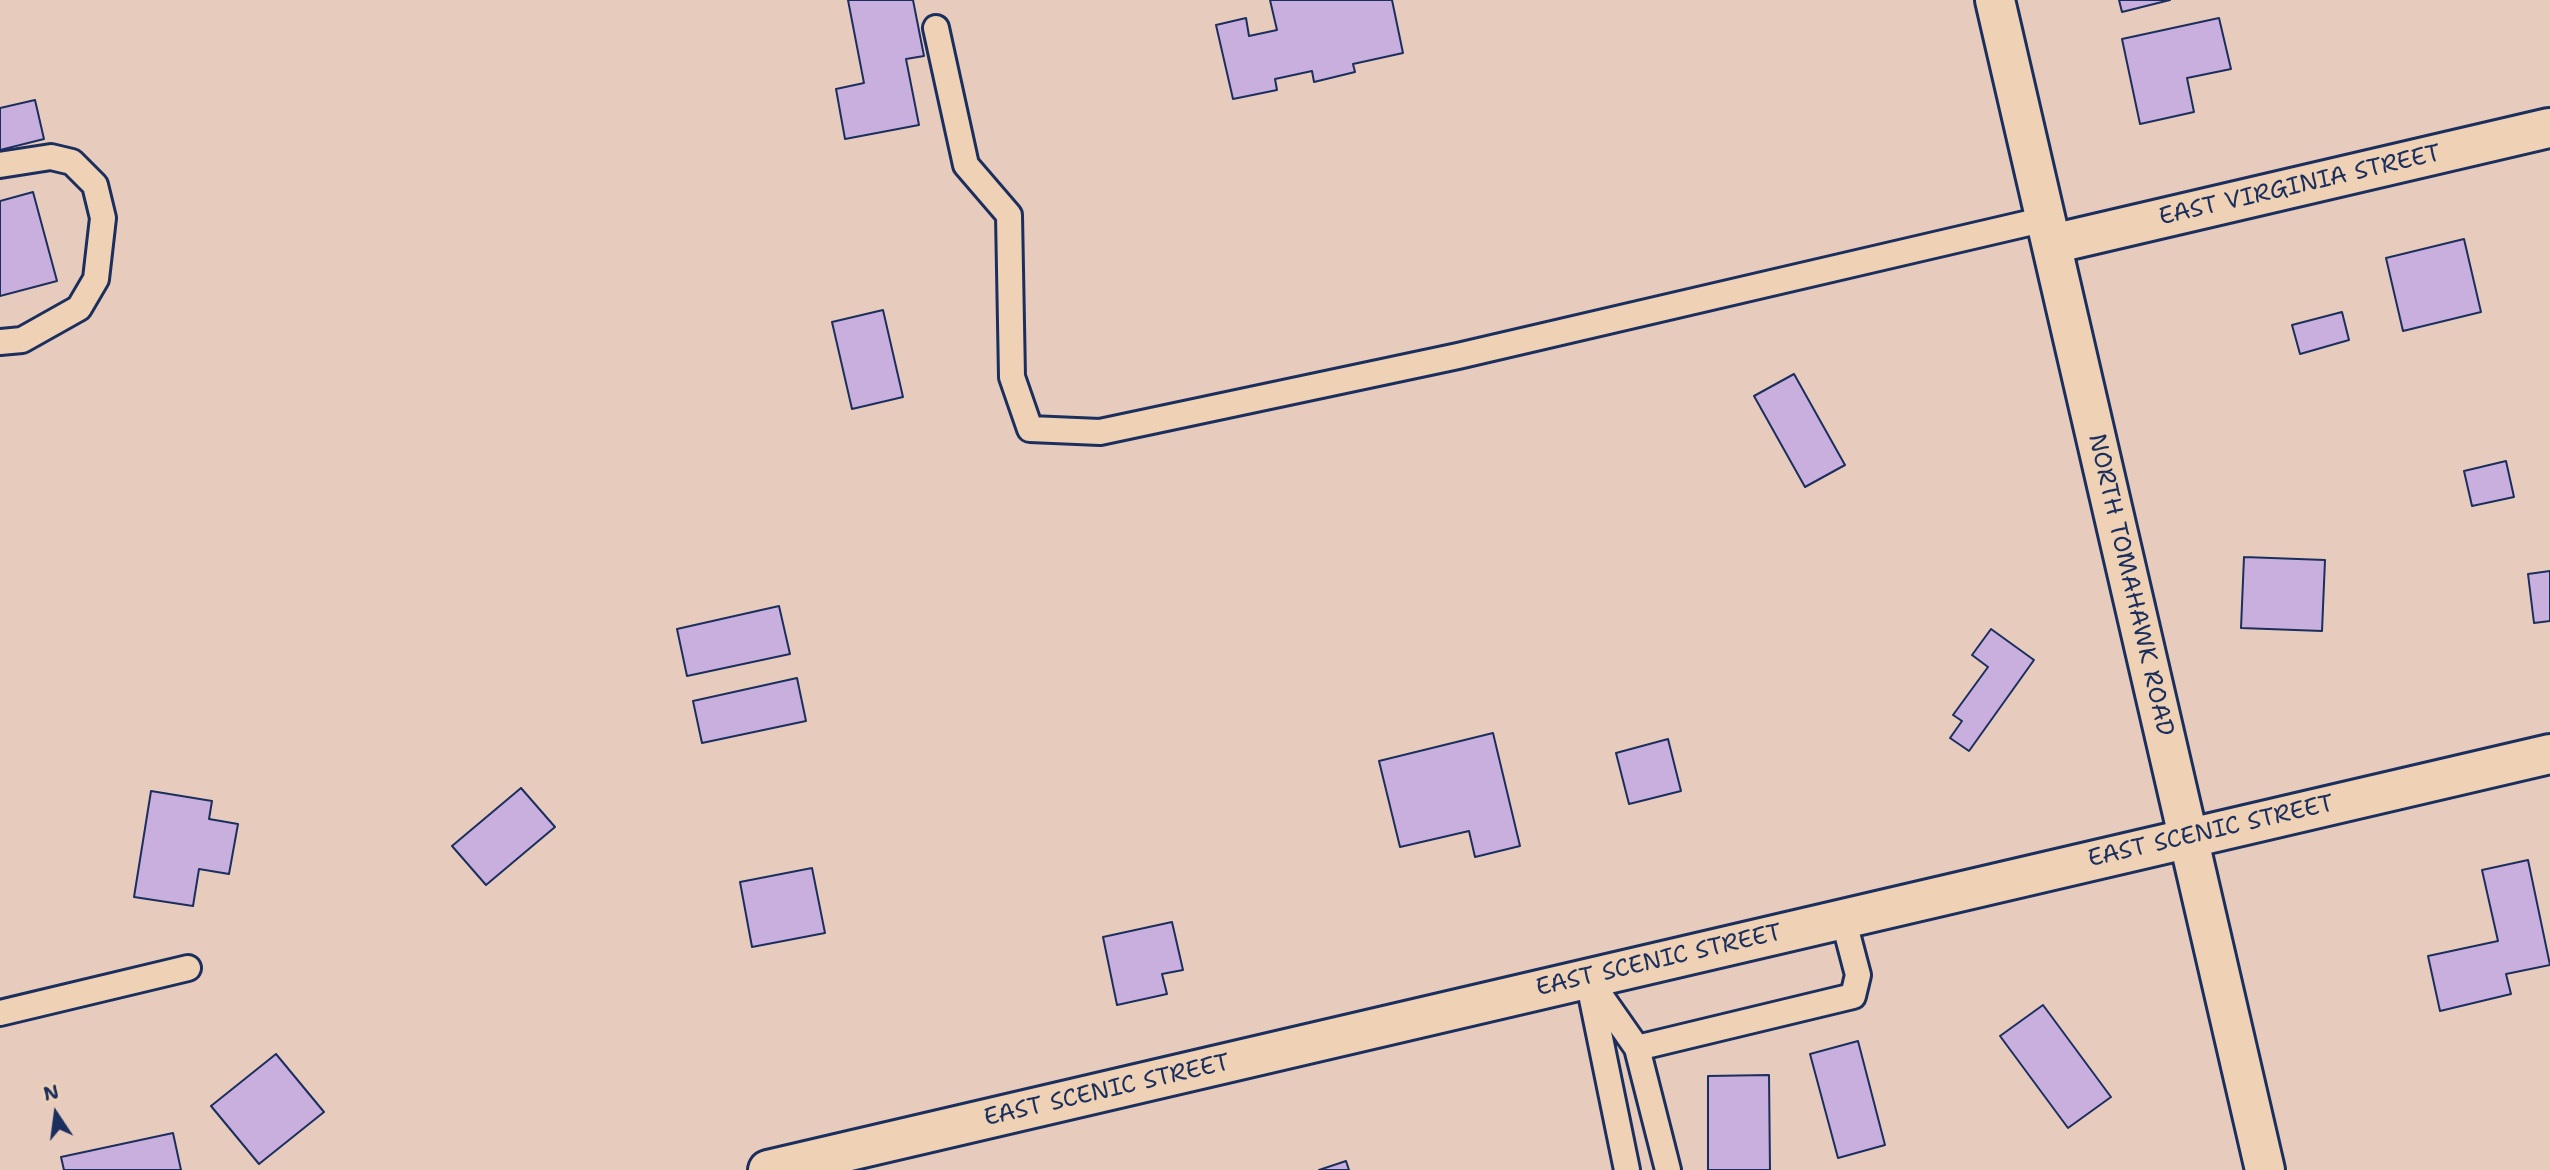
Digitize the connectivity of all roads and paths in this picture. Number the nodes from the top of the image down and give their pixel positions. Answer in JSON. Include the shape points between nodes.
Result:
{"nodes":[{"id":1,"x":1995,"y":0,"type":"edge"},
{"id":2,"x":936,"y":28,"type":"dead end"},
{"id":3,"x":2549,"y":128,"type":"edge"},
{"id":4,"x":0,"y":166,"type":"edge"},
{"id":5,"x":2049,"y":232,"type":"junction"},
{"id":6,"x":0,"y":342,"type":"edge"},
{"id":7,"x":2550,"y":754,"type":"edge"},
{"id":8,"x":2187,"y":837,"type":"junction"},
{"id":9,"x":1843,"y":918,"type":"junction"},
{"id":10,"x":188,"y":968,"type":"dead end"},
{"id":11,"x":1588,"y":978,"type":"junction"},
{"id":12,"x":0,"y":1013,"type":"edge"},
{"id":13,"x":1637,"y":1048,"type":"junction"},
{"id":14,"x":768,"y":1170,"type":"edge"},
{"id":15,"x":1628,"y":1170,"type":"edge"},
{"id":16,"x":1668,"y":1170,"type":"edge"},
{"id":17,"x":2265,"y":1170,"type":"edge"}],
"edges":[{"from":1,"to":5,"type":"street","name":"NORTH TOMAHAWK ROAD"},
{"from":2,"to":5,"type":"lane","via":[[966,166],[1009,215],[1012,377],[1030,429],[1100,432]]},
{"from":3,"to":5,"type":"street","name":"EAST VIRGINIA STREET"},
{"from":4,"to":6,"type":"lane","via":[[51,157],[72,162],[95,185],[103,218],[96,279],[79,308],[22,340]]},
{"from":5,"to":8,"type":"street","name":"NORTH TOMAHAWK ROAD"},
{"from":7,"to":8,"type":"street","name":"EAST SCENIC STREET"},
{"from":8,"to":9,"type":"street","name":"EAST SCENIC STREET"},
{"from":8,"to":17,"type":"street","name":"NORTH TOMAHAWK ROAD"},
{"from":9,"to":11,"type":"street","name":"EAST SCENIC STREET"},
{"from":9,"to":13,"type":"lane","via":[[1858,975],[1853,996]]},
{"from":10,"to":12,"type":"lane"},
{"from":11,"to":13,"type":"lane"},
{"from":11,"to":14,"type":"street","name":"EAST SCENIC STREET"},
{"from":11,"to":15,"type":"lane"},
{"from":13,"to":16,"type":"lane"}]}
